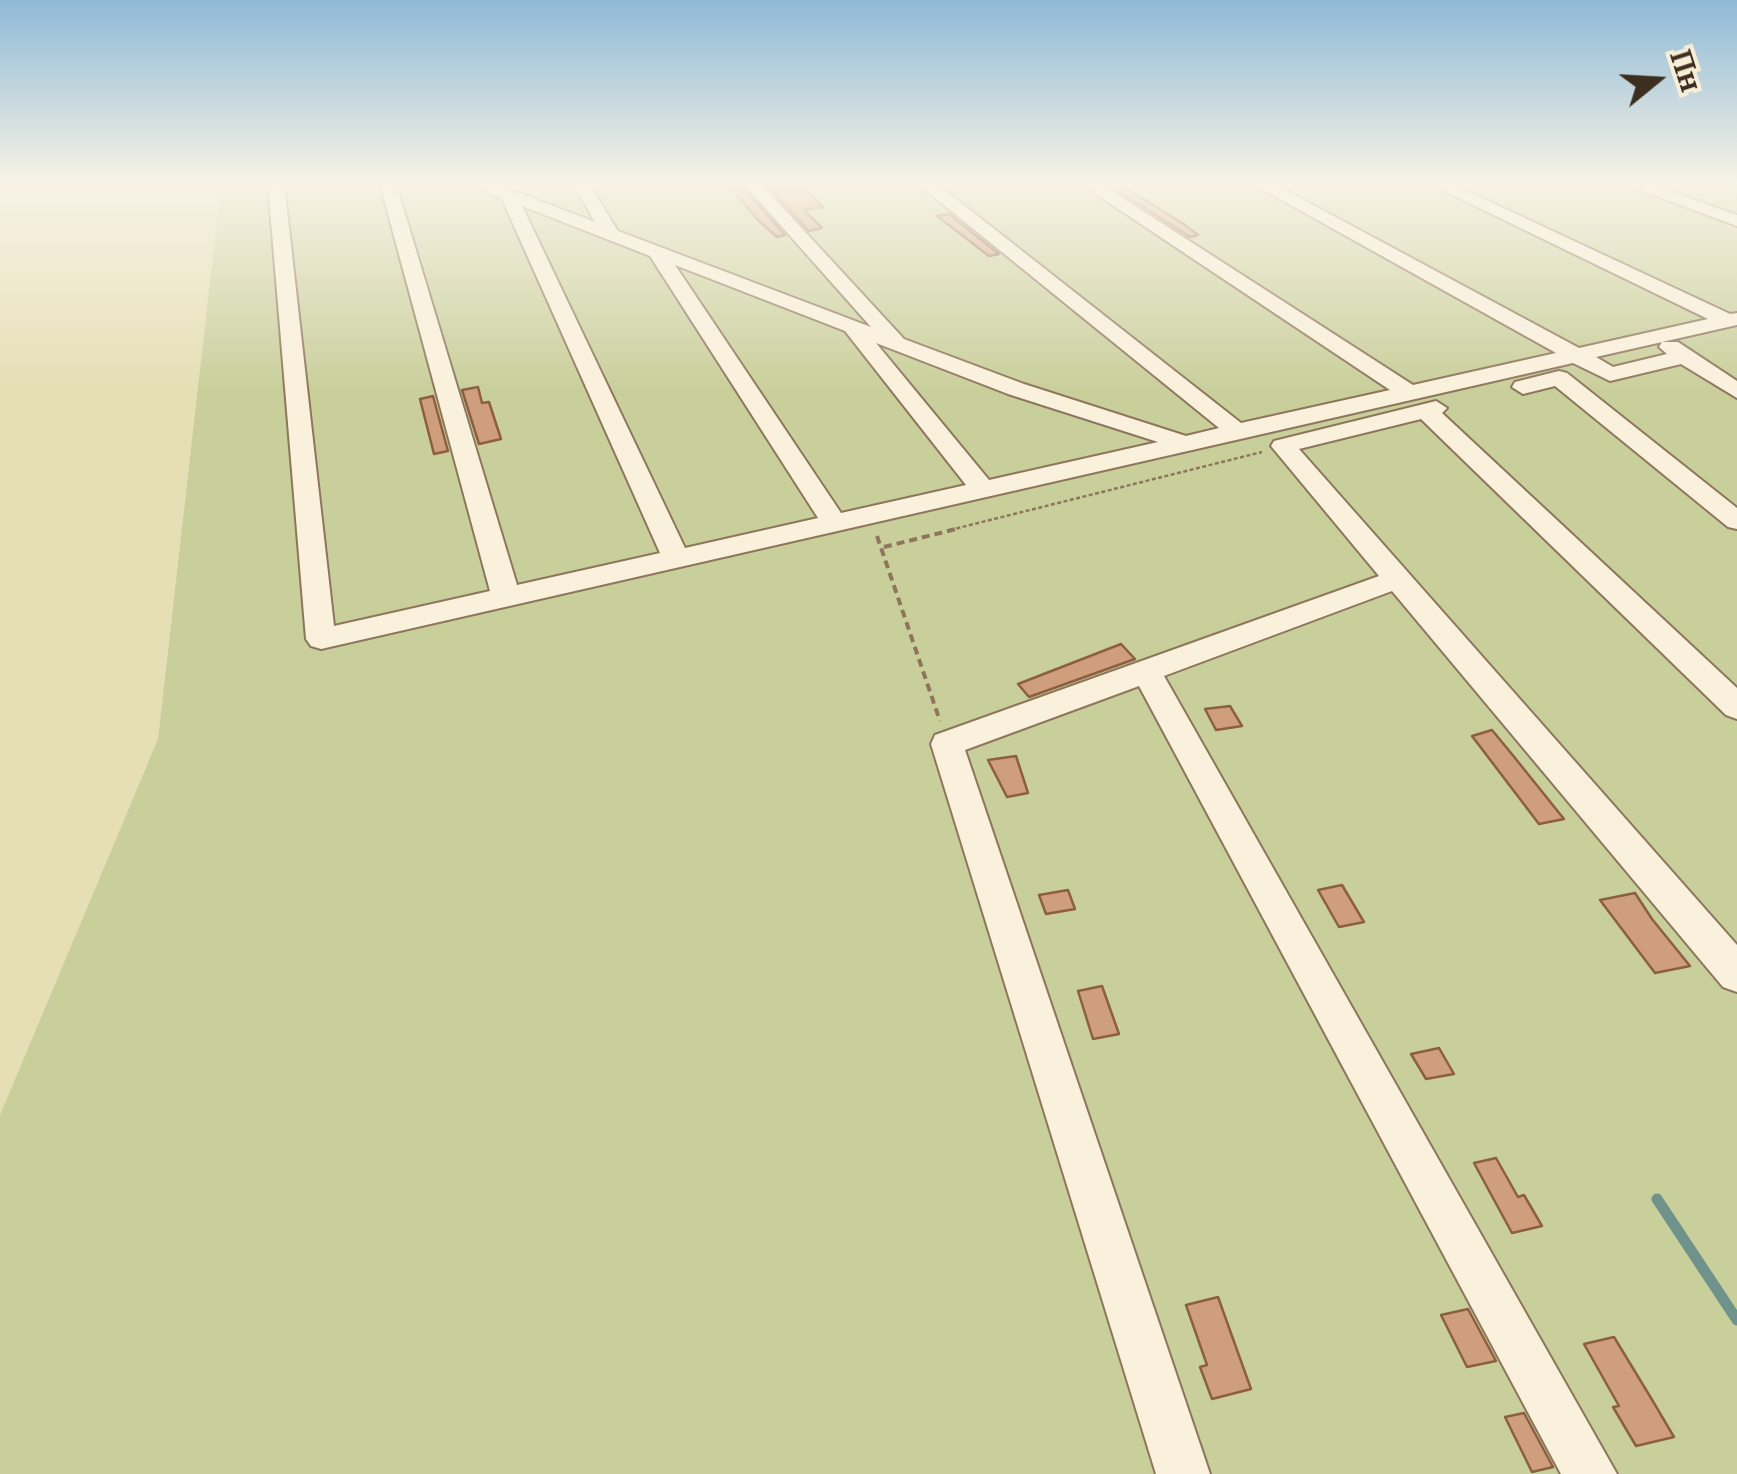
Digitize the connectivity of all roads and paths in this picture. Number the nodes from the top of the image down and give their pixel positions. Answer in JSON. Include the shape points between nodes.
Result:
{"nodes":[{"id":1,"x":283,"y":253,"type":"edge"},
{"id":2,"x":408,"y":253,"type":"edge"},
{"id":3,"x":535,"y":253,"type":"edge"},
{"id":4,"x":657,"y":253,"type":"edge"},
{"id":5,"x":661,"y":253,"type":"edge"},
{"id":6,"x":816,"y":253,"type":"edge"},
{"id":7,"x":1012,"y":253,"type":"edge"},
{"id":8,"x":1193,"y":253,"type":"edge"},
{"id":9,"x":1389,"y":253,"type":"edge"},
{"id":10,"x":1587,"y":253,"type":"edge"},
{"id":11,"x":1733,"y":320,"type":"edge"},
{"id":12,"x":852,"y":326,"type":"junction"},
{"id":13,"x":1654,"y":338,"type":"junction"},
{"id":14,"x":900,"y":344,"type":"junction"},
{"id":15,"x":1578,"y":355,"type":"junction"},
{"id":16,"x":1687,"y":356,"type":"junction"},
{"id":17,"x":1737,"y":391,"type":"edge"},
{"id":18,"x":1417,"y":401,"type":"junction"},
{"id":19,"x":1235,"y":430,"type":"junction"},
{"id":20,"x":1182,"y":442,"type":"junction"},
{"id":21,"x":1283,"y":446,"type":"junction"},
{"id":22,"x":982,"y":488,"type":"junction"},
{"id":23,"x":1737,"y":521,"type":"edge"},
{"id":24,"x":834,"y":522,"type":"junction"},
{"id":25,"x":676,"y":558,"type":"junction"},
{"id":26,"x":1397,"y":579,"type":"junction"},
{"id":27,"x":506,"y":597,"type":"junction"},
{"id":28,"x":1146,"y":671,"type":"junction"},
{"id":29,"x":1737,"y":707,"type":"edge"},
{"id":30,"x":947,"y":744,"type":"junction"},
{"id":31,"x":1737,"y":974,"type":"edge"},
{"id":32,"x":1183,"y":1474,"type":"edge"},
{"id":33,"x":1590,"y":1474,"type":"edge"}],
"edges":[{"from":1,"to":27,"type":"street","via":[[321,639]]},
{"from":2,"to":27,"type":"street"},
{"from":3,"to":25,"type":"street"},
{"from":4,"to":24,"type":"street"},
{"from":5,"to":12,"type":"street"},
{"from":6,"to":14,"type":"street"},
{"from":7,"to":19,"type":"street"},
{"from":8,"to":18,"type":"street"},
{"from":9,"to":15,"type":"street"},
{"from":10,"to":11,"type":"street"},
{"from":11,"to":13,"type":"street"},
{"from":12,"to":14,"type":"street"},
{"from":12,"to":22,"type":"street"},
{"from":13,"to":15,"type":"street"},
{"from":13,"to":16,"type":"street"},
{"from":14,"to":20,"type":"street"},
{"from":15,"to":16,"type":"street","via":[[1610,374]]},
{"from":15,"to":18,"type":"street"},
{"from":16,"to":17,"type":"street"},
{"from":18,"to":19,"type":"street"},
{"from":18,"to":21,"type":"street"},
{"from":18,"to":23,"type":"street","via":[[1560,378]]},
{"from":18,"to":29,"type":"street"},
{"from":19,"to":20,"type":"street"},
{"from":20,"to":22,"type":"street"},
{"from":21,"to":26,"type":"street"},
{"from":21,"to":30,"type":"path","via":[[884,547]]},
{"from":22,"to":24,"type":"street"},
{"from":24,"to":25,"type":"street"},
{"from":25,"to":27,"type":"street"},
{"from":26,"to":28,"type":"street"},
{"from":26,"to":31,"type":"street"},
{"from":28,"to":30,"type":"street"},
{"from":28,"to":33,"type":"street"},
{"from":30,"to":32,"type":"street"}]}
